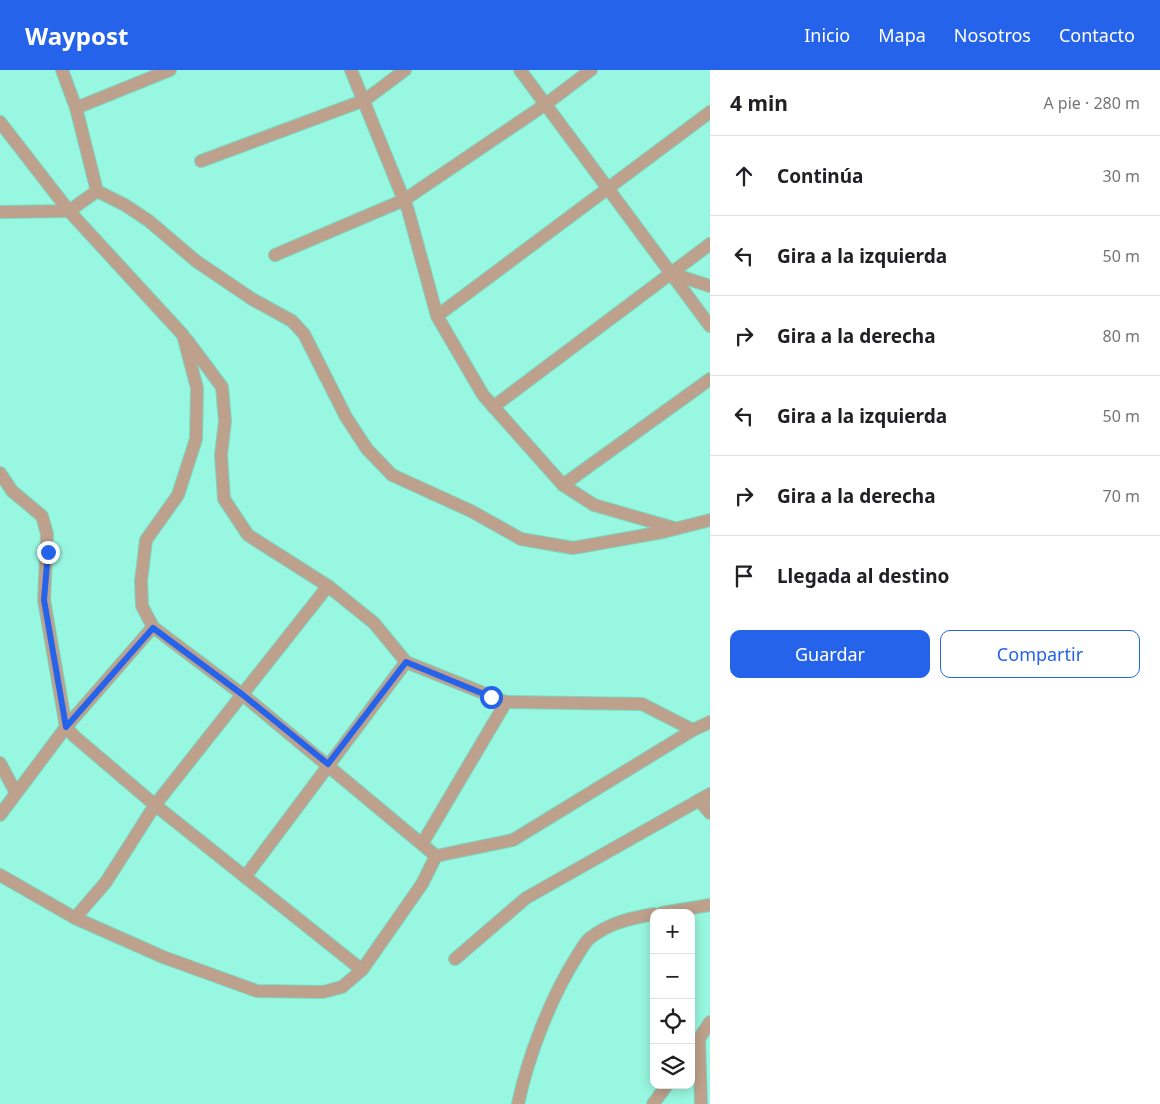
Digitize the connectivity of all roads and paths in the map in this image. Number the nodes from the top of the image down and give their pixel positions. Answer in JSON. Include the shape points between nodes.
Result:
{"nodes":[{"id":1,"x":62,"y":70,"type":"edge"},
{"id":2,"x":170,"y":70,"type":"edge"},
{"id":3,"x":351,"y":70,"type":"edge"},
{"id":4,"x":405,"y":70,"type":"edge"},
{"id":5,"x":520,"y":70,"type":"edge"},
{"id":6,"x":591,"y":70,"type":"edge"},
{"id":7,"x":365,"y":100,"type":"junction"},
{"id":8,"x":546,"y":104,"type":"junction"},
{"id":9,"x":76,"y":108,"type":"junction"},
{"id":10,"x":710,"y":112,"type":"edge"},
{"id":11,"x":0,"y":122,"type":"edge"},
{"id":12,"x":202,"y":161,"type":"dead end"},
{"id":13,"x":608,"y":188,"type":"junction"},
{"id":14,"x":97,"y":192,"type":"junction"},
{"id":15,"x":404,"y":200,"type":"junction"},
{"id":16,"x":69,"y":211,"type":"junction"},
{"id":17,"x":0,"y":212,"type":"edge"},
{"id":18,"x":710,"y":244,"type":"edge"},
{"id":19,"x":275,"y":255,"type":"dead end"},
{"id":20,"x":670,"y":273,"type":"junction"},
{"id":21,"x":710,"y":286,"type":"edge"},
{"id":22,"x":437,"y":316,"type":"junction"},
{"id":23,"x":710,"y":326,"type":"edge"},
{"id":24,"x":183,"y":334,"type":"junction"},
{"id":25,"x":710,"y":379,"type":"edge"},
{"id":26,"x":493,"y":406,"type":"junction"},
{"id":27,"x":0,"y":473,"type":"edge"},
{"id":28,"x":563,"y":485,"type":"junction"},
{"id":29,"x":710,"y":520,"type":"edge"},
{"id":30,"x":674,"y":528,"type":"junction"},
{"id":31,"x":328,"y":586,"type":"junction"},
{"id":32,"x":153,"y":628,"type":"junction"},
{"id":33,"x":406,"y":662,"type":"junction"},
{"id":34,"x":243,"y":695,"type":"junction"},
{"id":35,"x":506,"y":702,"type":"junction"},
{"id":36,"x":710,"y":722,"type":"edge"},
{"id":37,"x":66,"y":727,"type":"junction"},
{"id":38,"x":694,"y":730,"type":"junction"},
{"id":39,"x":0,"y":764,"type":"edge"},
{"id":40,"x":328,"y":764,"type":"junction"},
{"id":41,"x":16,"y":793,"type":"junction"},
{"id":42,"x":704,"y":797,"type":"edge"},
{"id":43,"x":155,"y":805,"type":"junction"},
{"id":44,"x":710,"y":813,"type":"edge"},
{"id":45,"x":0,"y":815,"type":"edge"},
{"id":46,"x":422,"y":844,"type":"junction"},
{"id":47,"x":436,"y":856,"type":"junction"},
{"id":48,"x":0,"y":875,"type":"edge"},
{"id":49,"x":245,"y":877,"type":"junction"},
{"id":50,"x":710,"y":905,"type":"edge"},
{"id":51,"x":686,"y":909,"type":"edge"},
{"id":52,"x":650,"y":915,"type":"edge"},
{"id":53,"x":76,"y":918,"type":"junction"},
{"id":54,"x":455,"y":959,"type":"dead end"},
{"id":55,"x":362,"y":970,"type":"junction"},
{"id":56,"x":710,"y":1022,"type":"edge"},
{"id":57,"x":699,"y":1038,"type":"junction"},
{"id":58,"x":695,"y":1044,"type":"edge"},
{"id":59,"x":664,"y":1089,"type":"edge"},
{"id":60,"x":518,"y":1104,"type":"edge"},
{"id":61,"x":653,"y":1104,"type":"edge"},
{"id":62,"x":701,"y":1104,"type":"edge"}],
"edges":[{"from":1,"to":9,"type":"street"},
{"from":2,"to":9,"type":"street"},
{"from":3,"to":7,"type":"street"},
{"from":4,"to":7,"type":"street"},
{"from":5,"to":8,"type":"street"},
{"from":6,"to":8,"type":"street"},
{"from":7,"to":12,"type":"street"},
{"from":7,"to":15,"type":"street"},
{"from":8,"to":13,"type":"street"},
{"from":8,"to":15,"type":"street"},
{"from":9,"to":14,"type":"street"},
{"from":10,"to":13,"type":"street"},
{"from":11,"to":16,"type":"street"},
{"from":13,"to":20,"type":"street"},
{"from":13,"to":22,"type":"street"},
{"from":14,"to":16,"type":"street"},
{"from":14,"to":30,"type":"street","via":[[125,204],[196,261],[252,299],[292,321],[304,334],[346,417],[392,475],[521,539],[573,548]]},
{"from":15,"to":19,"type":"street"},
{"from":15,"to":22,"type":"street"},
{"from":16,"to":17,"type":"street"},
{"from":16,"to":24,"type":"street"},
{"from":18,"to":20,"type":"street"},
{"from":20,"to":21,"type":"street"},
{"from":20,"to":23,"type":"street"},
{"from":20,"to":26,"type":"street"},
{"from":22,"to":26,"type":"street","via":[[483,395]]},
{"from":24,"to":31,"type":"street","via":[[222,387],[224,499],[248,535]]},
{"from":24,"to":32,"type":"street","via":[[198,388],[196,439],[178,495],[146,540],[141,580],[142,606]]},
{"from":25,"to":28,"type":"street"},
{"from":26,"to":28,"type":"street"},
{"from":27,"to":37,"type":"street","via":[[12,491],[42,516],[47,534],[44,600]]},
{"from":28,"to":30,"type":"street","via":[[594,504]]},
{"from":29,"to":30,"type":"street"},
{"from":31,"to":33,"type":"street","via":[[374,623]]},
{"from":31,"to":34,"type":"street"},
{"from":32,"to":34,"type":"street"},
{"from":32,"to":37,"type":"street"},
{"from":33,"to":35,"type":"street"},
{"from":33,"to":40,"type":"street"},
{"from":34,"to":40,"type":"street"},
{"from":34,"to":43,"type":"street"},
{"from":35,"to":38,"type":"street","via":[[642,704]]},
{"from":35,"to":46,"type":"street"},
{"from":36,"to":38,"type":"street"},
{"from":37,"to":41,"type":"street"},
{"from":37,"to":43,"type":"street"},
{"from":38,"to":47,"type":"street","via":[[514,840]]},
{"from":39,"to":41,"type":"street"},
{"from":40,"to":46,"type":"street"},
{"from":40,"to":49,"type":"street"},
{"from":41,"to":45,"type":"street"},
{"from":42,"to":44,"type":"street"},
{"from":42,"to":54,"type":"street","via":[[526,898]]},
{"from":43,"to":49,"type":"street"},
{"from":43,"to":53,"type":"street","via":[[106,882]]},
{"from":46,"to":47,"type":"street"},
{"from":47,"to":55,"type":"street","via":[[422,884]]},
{"from":48,"to":53,"type":"street"},
{"from":49,"to":55,"type":"street"},
{"from":50,"to":51,"type":"street"},
{"from":52,"to":60,"type":"street","via":[[610,925],[589,939],[559,985],[522,1083]]},
{"from":53,"to":55,"type":"street","via":[[163,957],[256,991],[323,992],[342,987]]},
{"from":56,"to":57,"type":"street"},
{"from":57,"to":58,"type":"street"},
{"from":57,"to":62,"type":"street"},
{"from":59,"to":61,"type":"street"}]}
